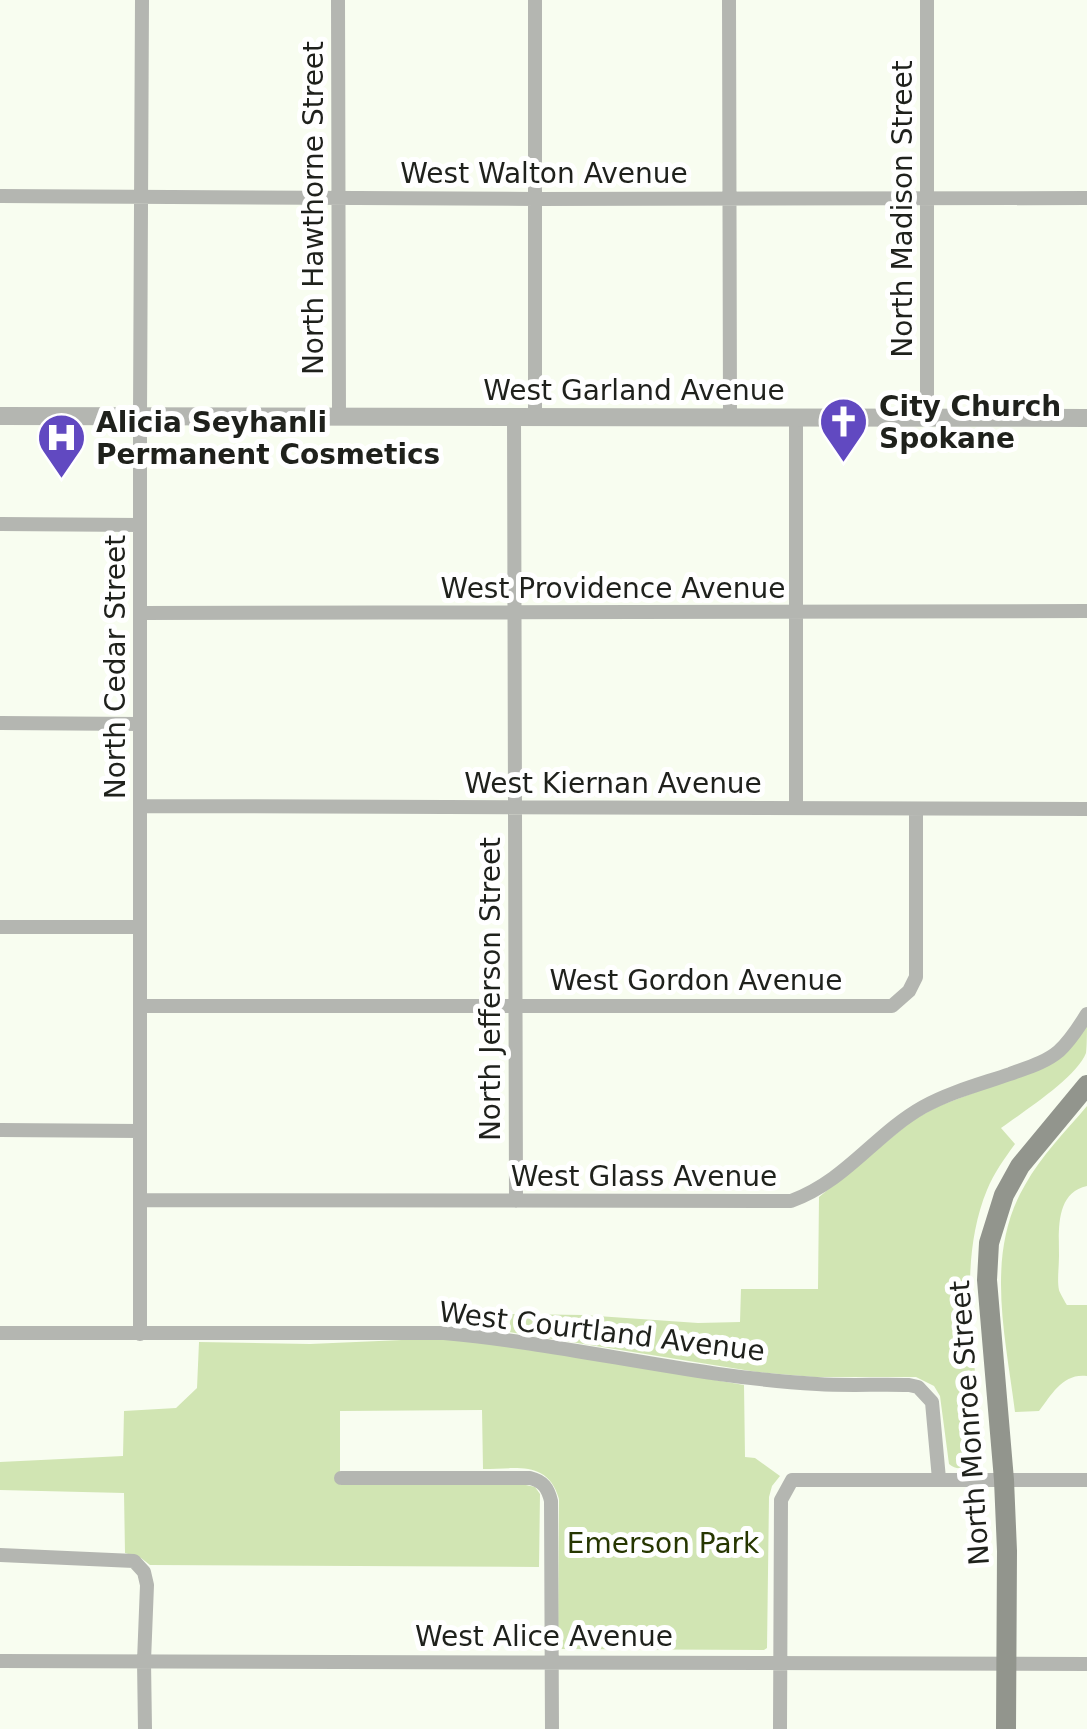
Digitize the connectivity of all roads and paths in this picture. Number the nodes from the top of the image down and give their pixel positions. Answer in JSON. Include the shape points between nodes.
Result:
{"nodes":[{"id":1,"x":142,"y":0,"type":"edge"},
{"id":2,"x":338,"y":0,"type":"edge"},
{"id":3,"x":535,"y":0,"type":"edge"},
{"id":4,"x":729,"y":0,"type":"edge"},
{"id":5,"x":927,"y":0,"type":"edge"},
{"id":6,"x":0,"y":196,"type":"edge"},
{"id":7,"x":142,"y":196,"type":"junction"},
{"id":8,"x":338,"y":196,"type":"junction"},
{"id":9,"x":928,"y":198,"type":"junction"},
{"id":10,"x":1087,"y":198,"type":"edge"},
{"id":11,"x":535,"y":199,"type":"junction"},
{"id":12,"x":728,"y":199,"type":"junction"},
{"id":13,"x":0,"y":416,"type":"edge"},
{"id":14,"x":140,"y":416,"type":"junction"},
{"id":15,"x":338,"y":416,"type":"junction"},
{"id":16,"x":514,"y":417,"type":"junction"},
{"id":17,"x":535,"y":417,"type":"junction"},
{"id":18,"x":730,"y":417,"type":"junction"},
{"id":19,"x":796,"y":418,"type":"junction"},
{"id":20,"x":928,"y":418,"type":"junction"},
{"id":21,"x":1087,"y":418,"type":"edge"},
{"id":22,"x":0,"y":524,"type":"edge"},
{"id":23,"x":140,"y":525,"type":"junction"},
{"id":24,"x":1087,"y":611,"type":"edge"},
{"id":25,"x":796,"y":612,"type":"junction"},
{"id":26,"x":140,"y":613,"type":"junction"},
{"id":27,"x":515,"y":613,"type":"junction"},
{"id":28,"x":0,"y":723,"type":"edge"},
{"id":29,"x":140,"y":724,"type":"junction"},
{"id":30,"x":140,"y":806,"type":"junction"},
{"id":31,"x":514,"y":808,"type":"junction"},
{"id":32,"x":796,"y":808,"type":"junction"},
{"id":33,"x":916,"y":809,"type":"junction"},
{"id":34,"x":1087,"y":809,"type":"edge"},
{"id":35,"x":0,"y":927,"type":"edge"},
{"id":36,"x":140,"y":927,"type":"junction"},
{"id":37,"x":514,"y":1005,"type":"junction"},
{"id":38,"x":140,"y":1006,"type":"junction"},
{"id":39,"x":1087,"y":1014,"type":"edge"},
{"id":40,"x":1087,"y":1085,"type":"edge"},
{"id":41,"x":0,"y":1130,"type":"edge"},
{"id":42,"x":140,"y":1131,"type":"junction"},
{"id":43,"x":140,"y":1200,"type":"junction"},
{"id":44,"x":516,"y":1201,"type":"junction"},
{"id":45,"x":0,"y":1333,"type":"edge"},
{"id":46,"x":140,"y":1334,"type":"junction"},
{"id":47,"x":341,"y":1478,"type":"dead end"},
{"id":48,"x":939,"y":1479,"type":"junction"},
{"id":49,"x":1004,"y":1480,"type":"junction"},
{"id":50,"x":1087,"y":1480,"type":"edge"},
{"id":51,"x":0,"y":1555,"type":"edge"},
{"id":52,"x":0,"y":1661,"type":"edge"},
{"id":53,"x":144,"y":1661,"type":"junction"},
{"id":54,"x":552,"y":1661,"type":"junction"},
{"id":55,"x":780,"y":1662,"type":"junction"},
{"id":56,"x":1006,"y":1664,"type":"junction"},
{"id":57,"x":1087,"y":1664,"type":"edge"},
{"id":58,"x":145,"y":1729,"type":"edge"},
{"id":59,"x":552,"y":1729,"type":"edge"},
{"id":60,"x":780,"y":1729,"type":"edge"},
{"id":61,"x":1006,"y":1729,"type":"edge"}],
"edges":[{"from":1,"to":7,"type":"street","name":"North Cedar Street"},
{"from":2,"to":8,"type":"street","name":"North Hawthorne Street"},
{"from":3,"to":11,"type":"street"},
{"from":4,"to":12,"type":"street"},
{"from":5,"to":9,"type":"street","name":"North Madison Street"},
{"from":6,"to":7,"type":"street","name":"West Walton Avenue"},
{"from":7,"to":8,"type":"street","name":"West Walton Avenue"},
{"from":7,"to":14,"type":"street","name":"North Cedar Street"},
{"from":8,"to":11,"type":"street","name":"West Walton Avenue"},
{"from":8,"to":15,"type":"street","name":"North Hawthorne Street"},
{"from":9,"to":10,"type":"street","name":"West Walton Avenue"},
{"from":9,"to":12,"type":"street","name":"West Walton Avenue"},
{"from":9,"to":20,"type":"street","name":"North Madison Street"},
{"from":11,"to":12,"type":"street","name":"West Walton Avenue"},
{"from":11,"to":17,"type":"street"},
{"from":12,"to":18,"type":"street"},
{"from":13,"to":14,"type":"street","name":"West Garland Avenue"},
{"from":14,"to":15,"type":"street","name":"West Garland Avenue"},
{"from":14,"to":23,"type":"street","name":"North Cedar Street"},
{"from":15,"to":16,"type":"street","name":"West Garland Avenue"},
{"from":16,"to":17,"type":"street","name":"West Garland Avenue"},
{"from":16,"to":27,"type":"street","name":"North Jefferson Street"},
{"from":17,"to":18,"type":"street","name":"West Garland Avenue"},
{"from":18,"to":19,"type":"street","name":"West Garland Avenue"},
{"from":19,"to":20,"type":"street","name":"West Garland Avenue"},
{"from":19,"to":25,"type":"street"},
{"from":20,"to":21,"type":"street","name":"West Garland Avenue"},
{"from":22,"to":23,"type":"street"},
{"from":23,"to":26,"type":"street","name":"North Cedar Street"},
{"from":24,"to":25,"type":"street","name":"West Providence Avenue"},
{"from":25,"to":27,"type":"street","name":"West Providence Avenue"},
{"from":25,"to":32,"type":"street"},
{"from":26,"to":27,"type":"street","name":"West Providence Avenue"},
{"from":26,"to":29,"type":"street","name":"North Cedar Street"},
{"from":27,"to":31,"type":"street","name":"North Jefferson Street"},
{"from":28,"to":29,"type":"street"},
{"from":29,"to":30,"type":"street","name":"North Cedar Street"},
{"from":30,"to":31,"type":"street","name":"West Kiernan Avenue"},
{"from":30,"to":36,"type":"street","name":"North Cedar Street"},
{"from":31,"to":32,"type":"street","name":"West Kiernan Avenue"},
{"from":31,"to":37,"type":"street","name":"North Jefferson Street"},
{"from":32,"to":33,"type":"street","name":"West Kiernan Avenue"},
{"from":33,"to":34,"type":"street","name":"West Kiernan Avenue"},
{"from":33,"to":37,"type":"street","name":"West Gordon Avenue","via":[[916,978],[892,1006]]},
{"from":35,"to":36,"type":"street"},
{"from":36,"to":38,"type":"street","name":"North Cedar Street"},
{"from":37,"to":38,"type":"street","name":"West Gordon Avenue"},
{"from":37,"to":44,"type":"street","name":"North Jefferson Street"},
{"from":38,"to":42,"type":"street","name":"North Cedar Street"},
{"from":39,"to":44,"type":"street","name":"West Glass Avenue","via":[[1054,1054],[924,1107],[828,1184],[792,1202]]},
{"from":40,"to":49,"type":"main road","name":"North Monroe Street","via":[[1020,1166],[993,1226],[986,1280]]},
{"from":41,"to":42,"type":"street"},
{"from":42,"to":43,"type":"street","name":"North Cedar Street"},
{"from":43,"to":44,"type":"street","name":"West Glass Avenue"},
{"from":43,"to":46,"type":"street","name":"North Cedar Street"},
{"from":45,"to":46,"type":"street","name":"West Courtland Avenue"},
{"from":46,"to":48,"type":"street","name":"West Courtland Avenue","via":[[444,1332],[817,1384],[909,1385],[932,1402]]},
{"from":47,"to":54,"type":"street","via":[[530,1478],[545,1486],[552,1501]]},
{"from":48,"to":49,"type":"street"},
{"from":48,"to":55,"type":"street","via":[[792,1480],[781,1500]]},
{"from":49,"to":50,"type":"street"},
{"from":49,"to":56,"type":"main road","name":"North Monroe Street"},
{"from":51,"to":53,"type":"street","via":[[134,1562],[147,1584]]},
{"from":52,"to":53,"type":"street","name":"West Alice Avenue"},
{"from":53,"to":54,"type":"street","name":"West Alice Avenue"},
{"from":53,"to":58,"type":"street"},
{"from":54,"to":55,"type":"street","name":"West Alice Avenue"},
{"from":54,"to":59,"type":"street"},
{"from":55,"to":56,"type":"street","name":"West Alice Avenue"},
{"from":55,"to":60,"type":"street"},
{"from":56,"to":57,"type":"street","name":"West Alice Avenue"},
{"from":56,"to":61,"type":"main road","name":"North Monroe Street"}]}
